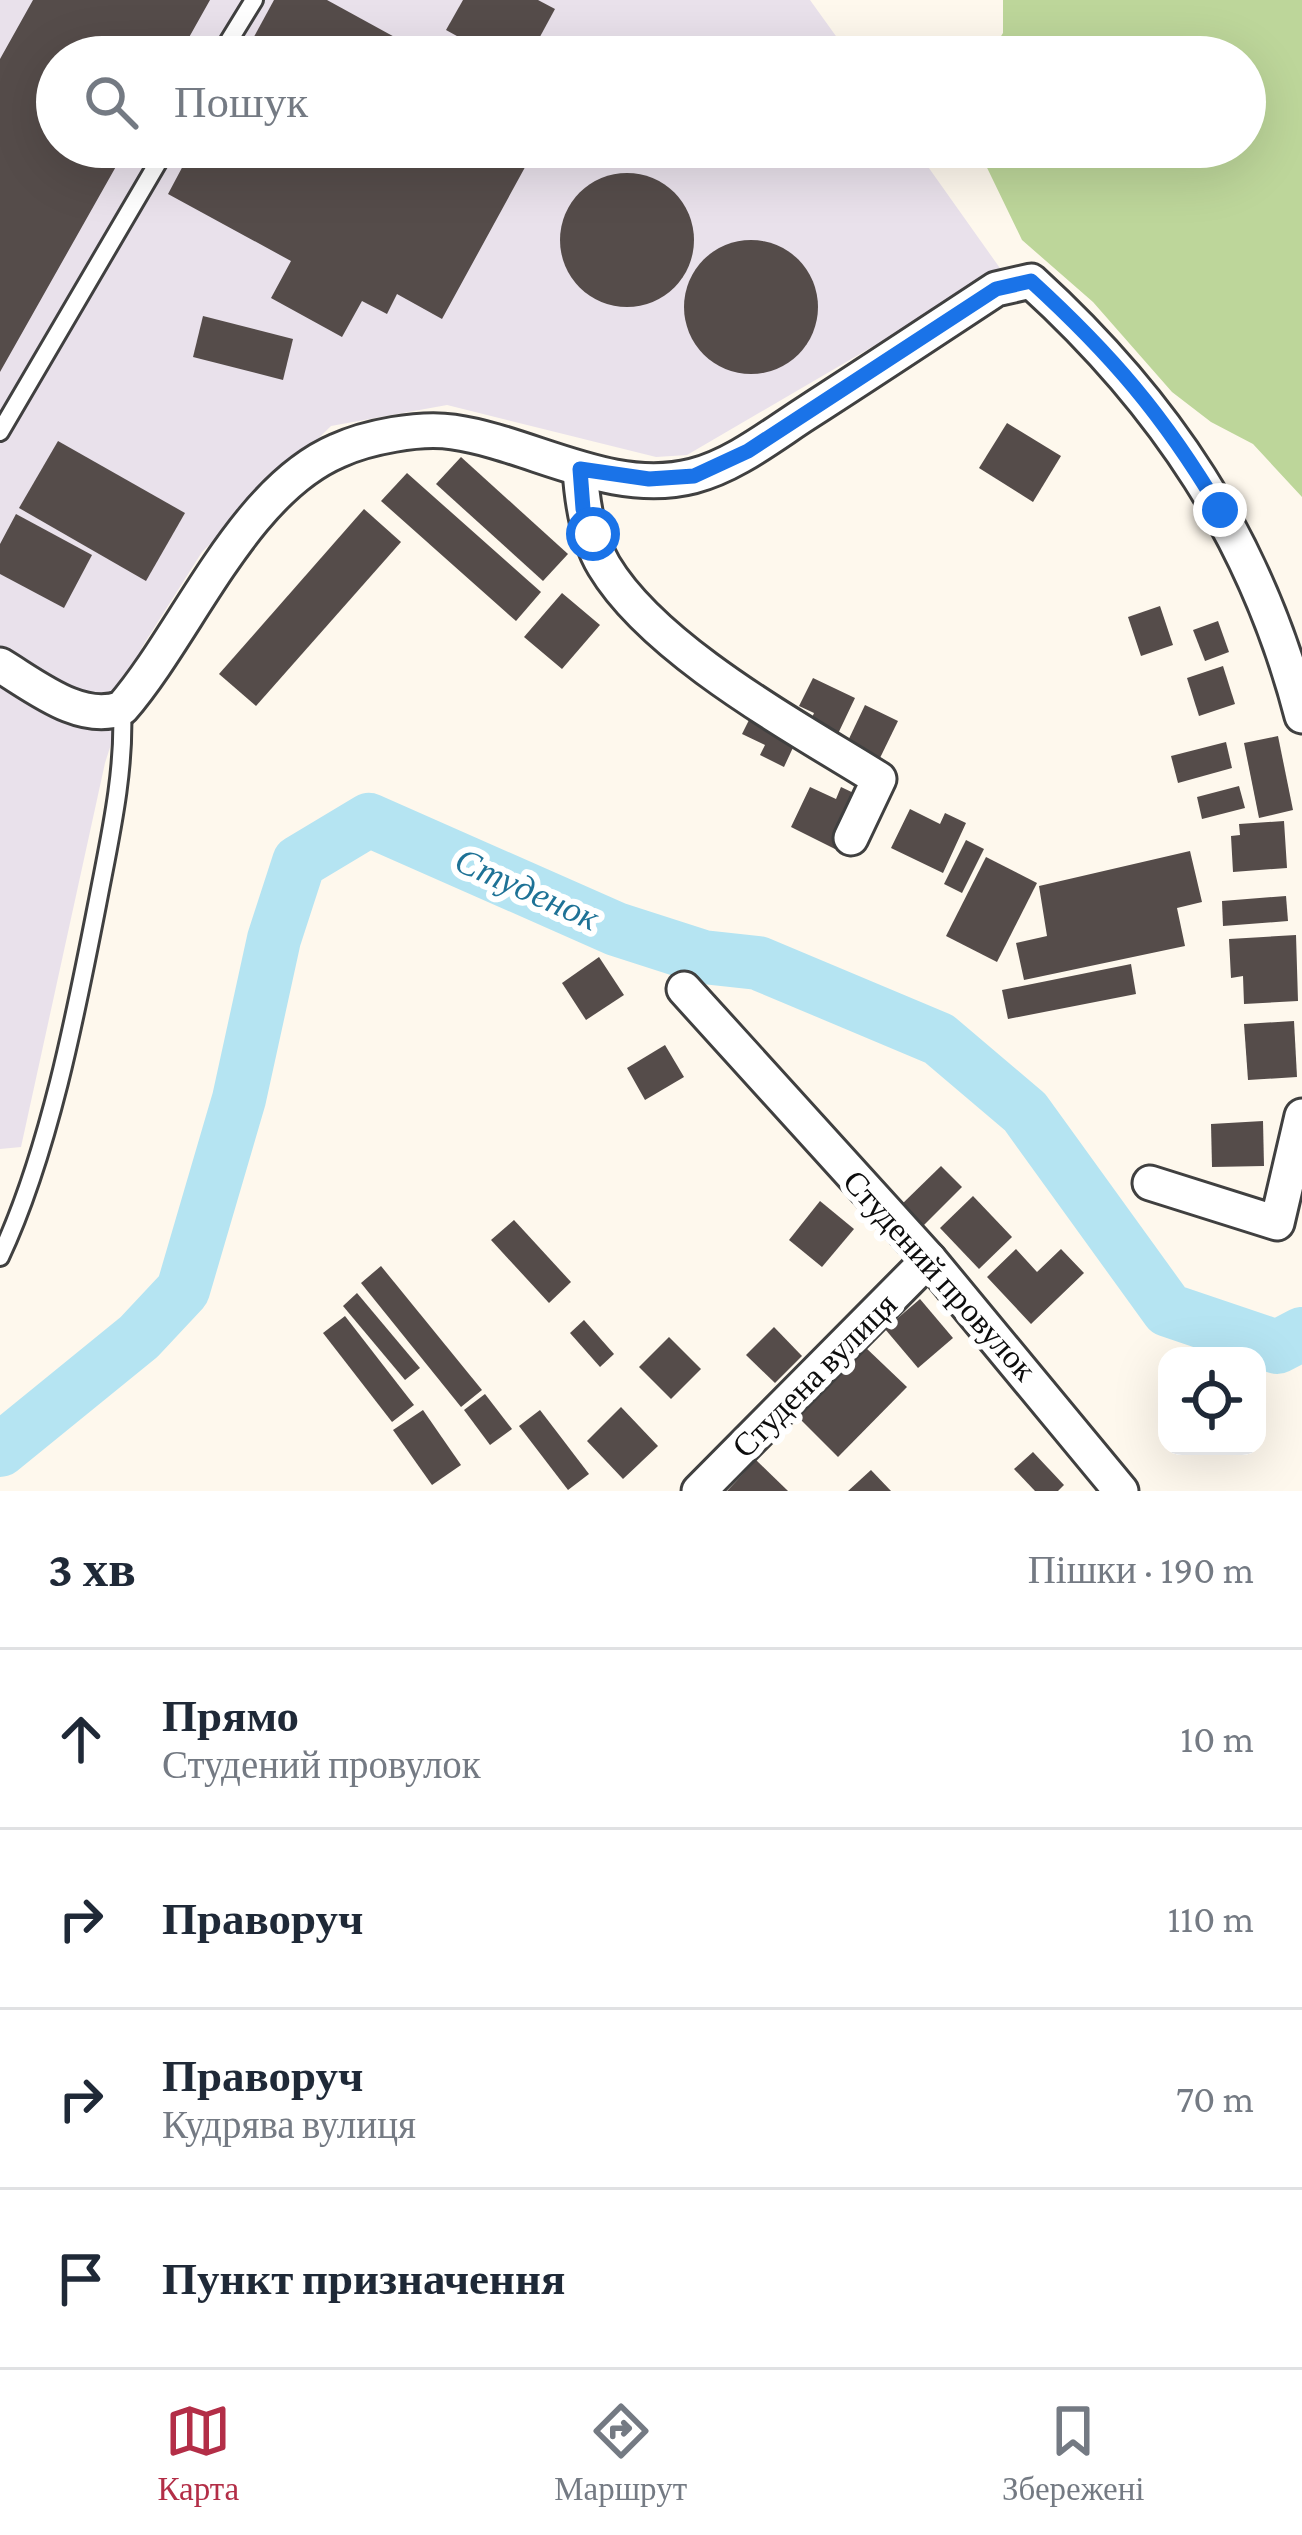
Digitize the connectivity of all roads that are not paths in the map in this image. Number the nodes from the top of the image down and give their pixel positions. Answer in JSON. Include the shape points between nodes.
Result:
{"nodes":[{"id":1,"x":254,"y":0,"type":"edge"},
{"id":2,"x":232,"y":36,"type":"edge"},
{"id":3,"x":155,"y":168,"type":"edge"},
{"id":4,"x":0,"y":432,"type":"edge"},
{"id":5,"x":580,"y":469,"type":"junction"},
{"id":6,"x":0,"y":665,"type":"edge"},
{"id":7,"x":122,"y":708,"type":"junction"},
{"id":8,"x":1302,"y":716,"type":"edge"},
{"id":9,"x":851,"y":838,"type":"dead end"},
{"id":10,"x":684,"y":989,"type":"dead end"},
{"id":11,"x":1302,"y":1116,"type":"edge"},
{"id":12,"x":1150,"y":1184,"type":"dead end"},
{"id":13,"x":0,"y":1257,"type":"edge"},
{"id":14,"x":929,"y":1258,"type":"junction"},
{"id":15,"x":698,"y":1491,"type":"edge"},
{"id":16,"x":1121,"y":1491,"type":"edge"}],
"edges":[{"from":1,"to":2,"type":"lane"},
{"from":3,"to":4,"type":"lane"},
{"from":5,"to":7,"type":"street","via":[[451,431],[334,451],[289,484],[233,545]]},
{"from":5,"to":8,"type":"street","via":[[694,476],[748,451],[996,289],[1031,281],[1095,339],[1168,424],[1220,510],[1289,667]]},
{"from":5,"to":9,"type":"street","via":[[583,509],[604,566],[647,616],[737,691],[879,779]]},
{"from":6,"to":7,"type":"street","via":[[84,710],[104,715]]},
{"from":7,"to":13,"type":"lane","via":[[114,810],[71,1039]]},
{"from":10,"to":14,"type":"street","name":"Студений провулок"},
{"from":11,"to":12,"type":"street","via":[[1277,1223]]},
{"from":14,"to":15,"type":"street","name":"Студена вулиця"},
{"from":14,"to":16,"type":"street","name":"Студений провулок"}]}
